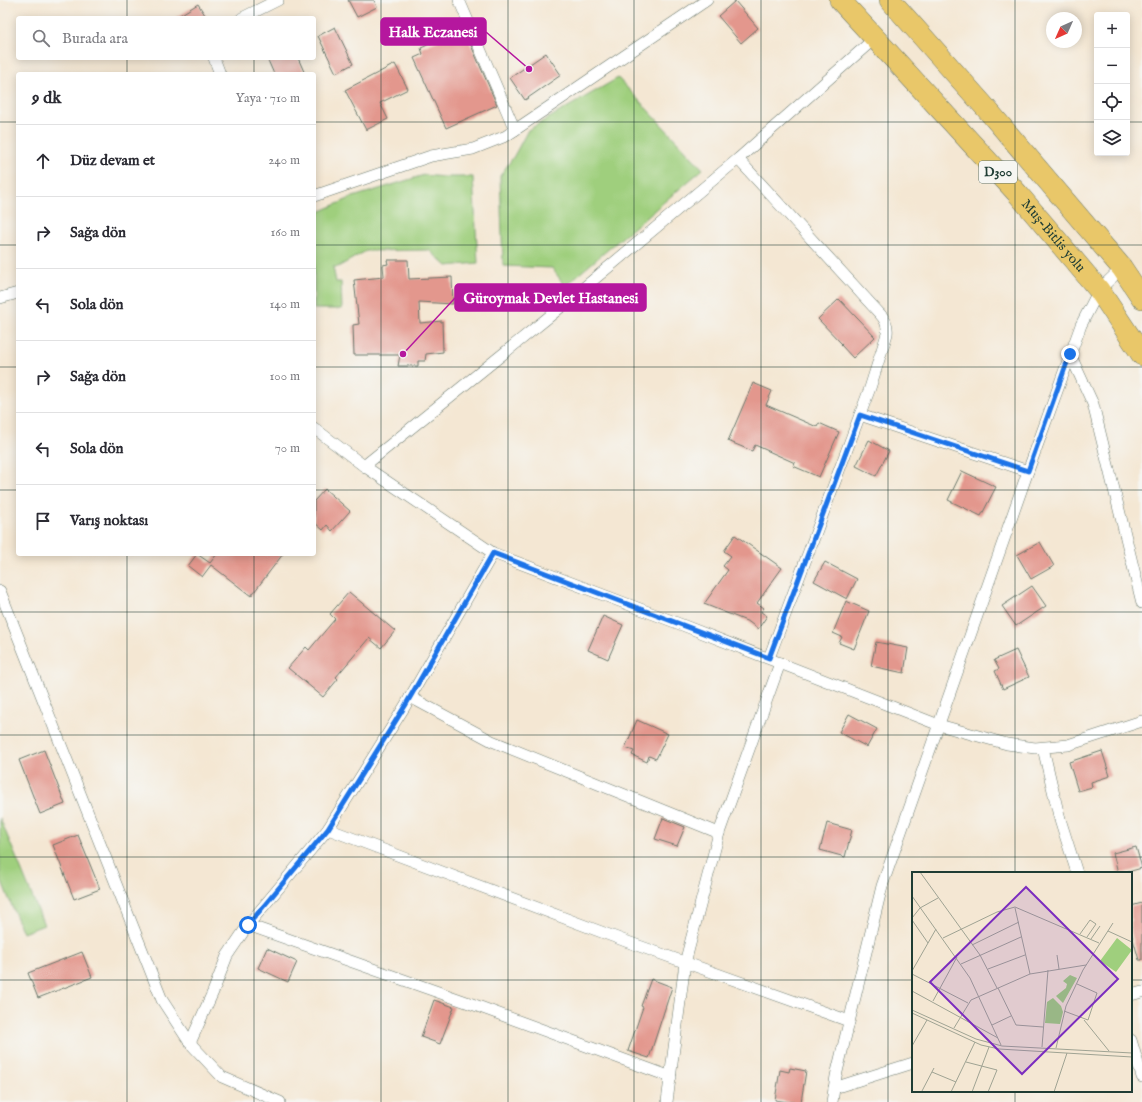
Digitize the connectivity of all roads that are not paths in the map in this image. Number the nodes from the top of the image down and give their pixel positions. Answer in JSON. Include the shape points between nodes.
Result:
{"nodes":[{"id":1,"x":278,"y":0,"type":"edge"},
{"id":2,"x":460,"y":0,"type":"edge"},
{"id":3,"x":707,"y":0,"type":"edge"},
{"id":4,"x":840,"y":0,"type":"edge"},
{"id":5,"x":890,"y":0,"type":"edge"},
{"id":6,"x":246,"y":16,"type":"edge"},
{"id":7,"x":875,"y":38,"type":"junction"},
{"id":8,"x":215,"y":60,"type":"edge"},
{"id":9,"x":219,"y":72,"type":"edge"},
{"id":10,"x":515,"y":130,"type":"junction"},
{"id":11,"x":738,"y":159,"type":"junction"},
{"id":12,"x":316,"y":195,"type":"edge"},
{"id":13,"x":1122,"y":268,"type":"junction"},
{"id":14,"x":1099,"y":290,"type":"junction"},
{"id":15,"x":16,"y":294,"type":"edge"},
{"id":16,"x":0,"y":298,"type":"edge"},
{"id":17,"x":1142,"y":298,"type":"edge"},
{"id":18,"x":1070,"y":354,"type":"junction"},
{"id":19,"x":1142,"y":355,"type":"edge"},
{"id":20,"x":860,"y":415,"type":"junction"},
{"id":21,"x":316,"y":430,"type":"edge"},
{"id":22,"x":364,"y":466,"type":"junction"},
{"id":23,"x":1028,"y":471,"type":"junction"},
{"id":24,"x":493,"y":553,"type":"junction"},
{"id":25,"x":0,"y":590,"type":"edge"},
{"id":26,"x":1142,"y":603,"type":"edge"},
{"id":27,"x":769,"y":658,"type":"junction"},
{"id":28,"x":780,"y":663,"type":"junction"},
{"id":29,"x":410,"y":697,"type":"junction"},
{"id":30,"x":1142,"y":722,"type":"edge"},
{"id":31,"x":939,"y":725,"type":"junction"},
{"id":32,"x":1043,"y":748,"type":"junction"},
{"id":33,"x":328,"y":829,"type":"junction"},
{"id":34,"x":719,"y":833,"type":"junction"},
{"id":35,"x":1077,"y":872,"type":"edge"},
{"id":36,"x":248,"y":925,"type":"junction"},
{"id":37,"x":685,"y":962,"type":"junction"},
{"id":38,"x":1142,"y":992,"type":"edge"},
{"id":39,"x":1132,"y":995,"type":"edge"},
{"id":40,"x":849,"y":1021,"type":"junction"},
{"id":41,"x":190,"y":1043,"type":"junction"},
{"id":42,"x":1132,"y":1043,"type":"edge"},
{"id":43,"x":912,"y":1063,"type":"edge"},
{"id":44,"x":670,"y":1077,"type":"junction"},
{"id":45,"x":1142,"y":1077,"type":"edge"},
{"id":46,"x":834,"y":1088,"type":"junction"},
{"id":47,"x":280,"y":1102,"type":"edge"},
{"id":48,"x":667,"y":1102,"type":"edge"},
{"id":49,"x":832,"y":1102,"type":"edge"}],
"edges":[{"from":1,"to":6,"type":"street"},
{"from":2,"to":10,"type":"street"},
{"from":3,"to":10,"type":"street"},
{"from":4,"to":7,"type":"highway","name":"Muş-Bitlis yolu","number":"D300"},
{"from":5,"to":13,"type":"highway","number":"D300"},
{"from":7,"to":11,"type":"street"},
{"from":7,"to":14,"type":"highway","name":"Muş-Bitlis yolu","number":"D300","via":[[1018,194]]},
{"from":8,"to":9,"type":"street"},
{"from":10,"to":12,"type":"street","via":[[473,149],[431,156]]},
{"from":11,"to":20,"type":"street","via":[[886,322],[887,334]]},
{"from":11,"to":22,"type":"street","via":[[550,316]]},
{"from":13,"to":14,"type":"street"},
{"from":13,"to":17,"type":"highway","number":"D300"},
{"from":14,"to":18,"type":"street"},
{"from":14,"to":19,"type":"highway","name":"Muş-Bitlis yolu","number":"D300"},
{"from":15,"to":16,"type":"street"},
{"from":18,"to":23,"type":"street"},
{"from":18,"to":26,"type":"street","via":[[1093,404]]},
{"from":20,"to":23,"type":"street"},
{"from":20,"to":27,"type":"street"},
{"from":21,"to":22,"type":"street"},
{"from":22,"to":24,"type":"street"},
{"from":23,"to":31,"type":"street"},
{"from":24,"to":27,"type":"street"},
{"from":24,"to":29,"type":"street"},
{"from":25,"to":41,"type":"street","via":[[162,1000]]},
{"from":27,"to":28,"type":"street"},
{"from":28,"to":31,"type":"street"},
{"from":28,"to":34,"type":"street"},
{"from":29,"to":33,"type":"street"},
{"from":29,"to":34,"type":"street","via":[[492,741]]},
{"from":30,"to":32,"type":"street","via":[[1068,745]]},
{"from":31,"to":32,"type":"street","via":[[1007,744]]},
{"from":31,"to":40,"type":"street","via":[[882,886]]},
{"from":32,"to":35,"type":"street","via":[[1059,816]]},
{"from":33,"to":36,"type":"street"},
{"from":33,"to":37,"type":"street"},
{"from":34,"to":37,"type":"street"},
{"from":36,"to":41,"type":"street","via":[[227,956]]},
{"from":36,"to":44,"type":"street"},
{"from":37,"to":40,"type":"street"},
{"from":37,"to":44,"type":"street"},
{"from":38,"to":39,"type":"street"},
{"from":40,"to":46,"type":"street"},
{"from":41,"to":47,"type":"street","via":[[222,1077]]},
{"from":42,"to":45,"type":"street"},
{"from":43,"to":46,"type":"street"},
{"from":44,"to":48,"type":"street"},
{"from":46,"to":49,"type":"street"}]}
